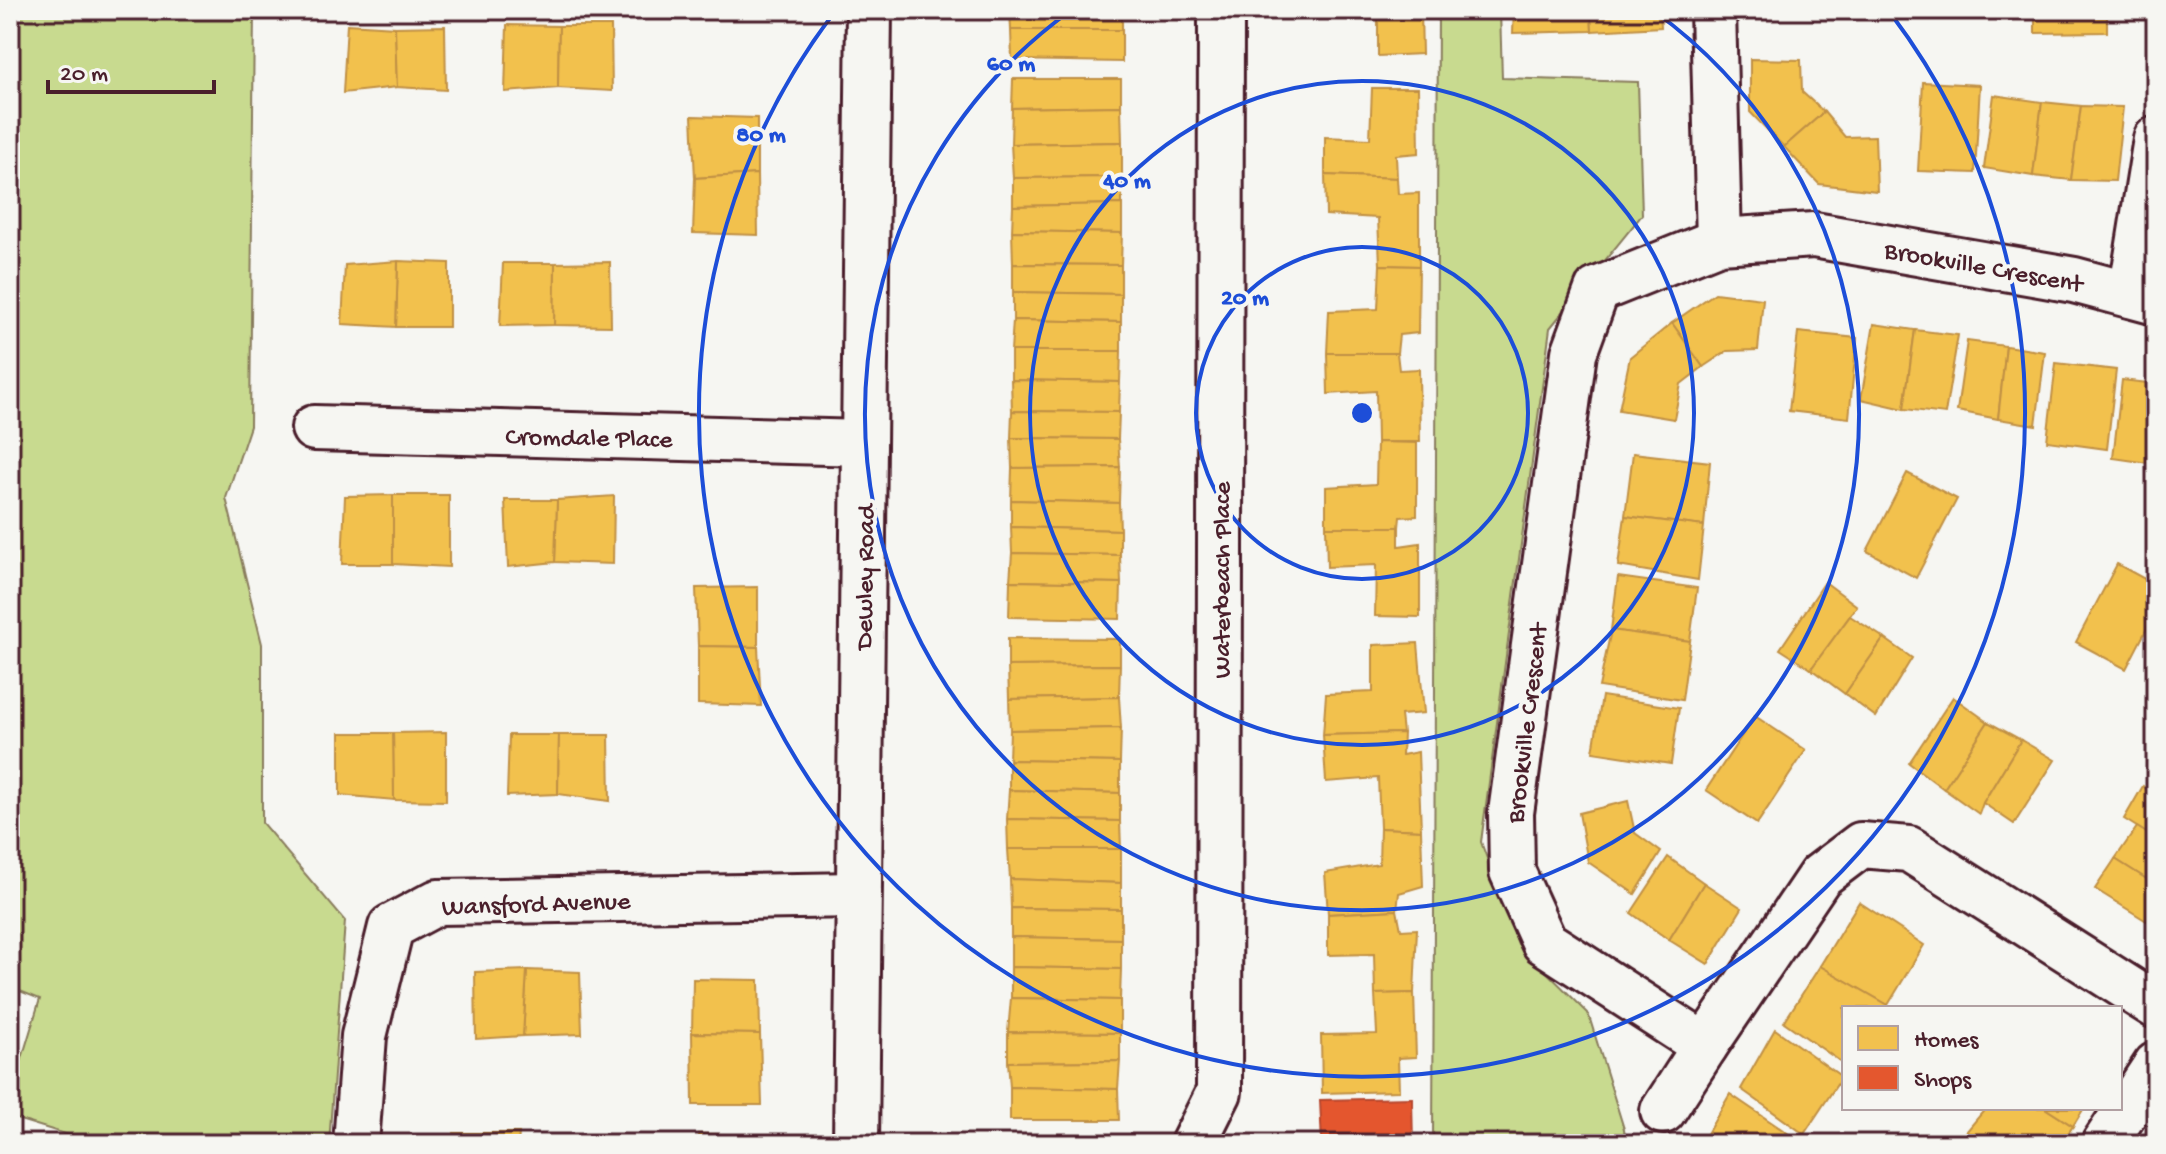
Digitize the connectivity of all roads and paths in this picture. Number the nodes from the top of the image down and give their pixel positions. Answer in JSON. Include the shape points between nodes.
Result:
{"nodes":[{"id":1,"x":869,"y":10,"type":"edge"},
{"id":2,"x":1221,"y":10,"type":"edge"},
{"id":3,"x":1713,"y":10,"type":"edge"},
{"id":4,"x":2156,"y":139,"type":"edge"},
{"id":5,"x":1719,"y":241,"type":"junction"},
{"id":6,"x":2144,"y":299,"type":"edge"},
{"id":7,"x":314,"y":428,"type":"dead end"},
{"id":8,"x":864,"y":443,"type":"junction"},
{"id":9,"x":858,"y":895,"type":"junction"},
{"id":10,"x":2156,"y":1006,"type":"edge"},
{"id":11,"x":1705,"y":1046,"type":"junction"},
{"id":12,"x":2156,"y":1065,"type":"edge"},
{"id":13,"x":1663,"y":1111,"type":"dead end"},
{"id":14,"x":356,"y":1144,"type":"edge"},
{"id":15,"x":856,"y":1144,"type":"edge"},
{"id":16,"x":1193,"y":1144,"type":"edge"},
{"id":17,"x":2104,"y":1144,"type":"edge"}],
"edges":[{"from":1,"to":8,"type":"street","name":"Dewley Road"},
{"from":2,"to":16,"type":"street","name":"Waterbeach Place","via":[[1219,1092]]},
{"from":3,"to":5,"type":"street"},
{"from":4,"to":6,"type":"street"},
{"from":5,"to":6,"type":"street","name":"Brookville Crescent","via":[[1814,235],[2074,280]]},
{"from":5,"to":11,"type":"street","name":"Brookville Crescent","via":[[1597,290],[1574,353],[1511,813],[1512,871],[1544,942]]},
{"from":7,"to":8,"type":"street","name":"Cromdale Place"},
{"from":8,"to":9,"type":"street","name":"Dewley Road"},
{"from":9,"to":14,"type":"street","name":"Wansford Avenue","via":[[438,902],[391,927],[364,1036]]},
{"from":9,"to":15,"type":"street","name":"Dewley Road"},
{"from":10,"to":11,"type":"street","via":[[1909,849],[1861,845],[1820,876]]},
{"from":11,"to":13,"type":"street"},
{"from":12,"to":17,"type":"street"}]}
